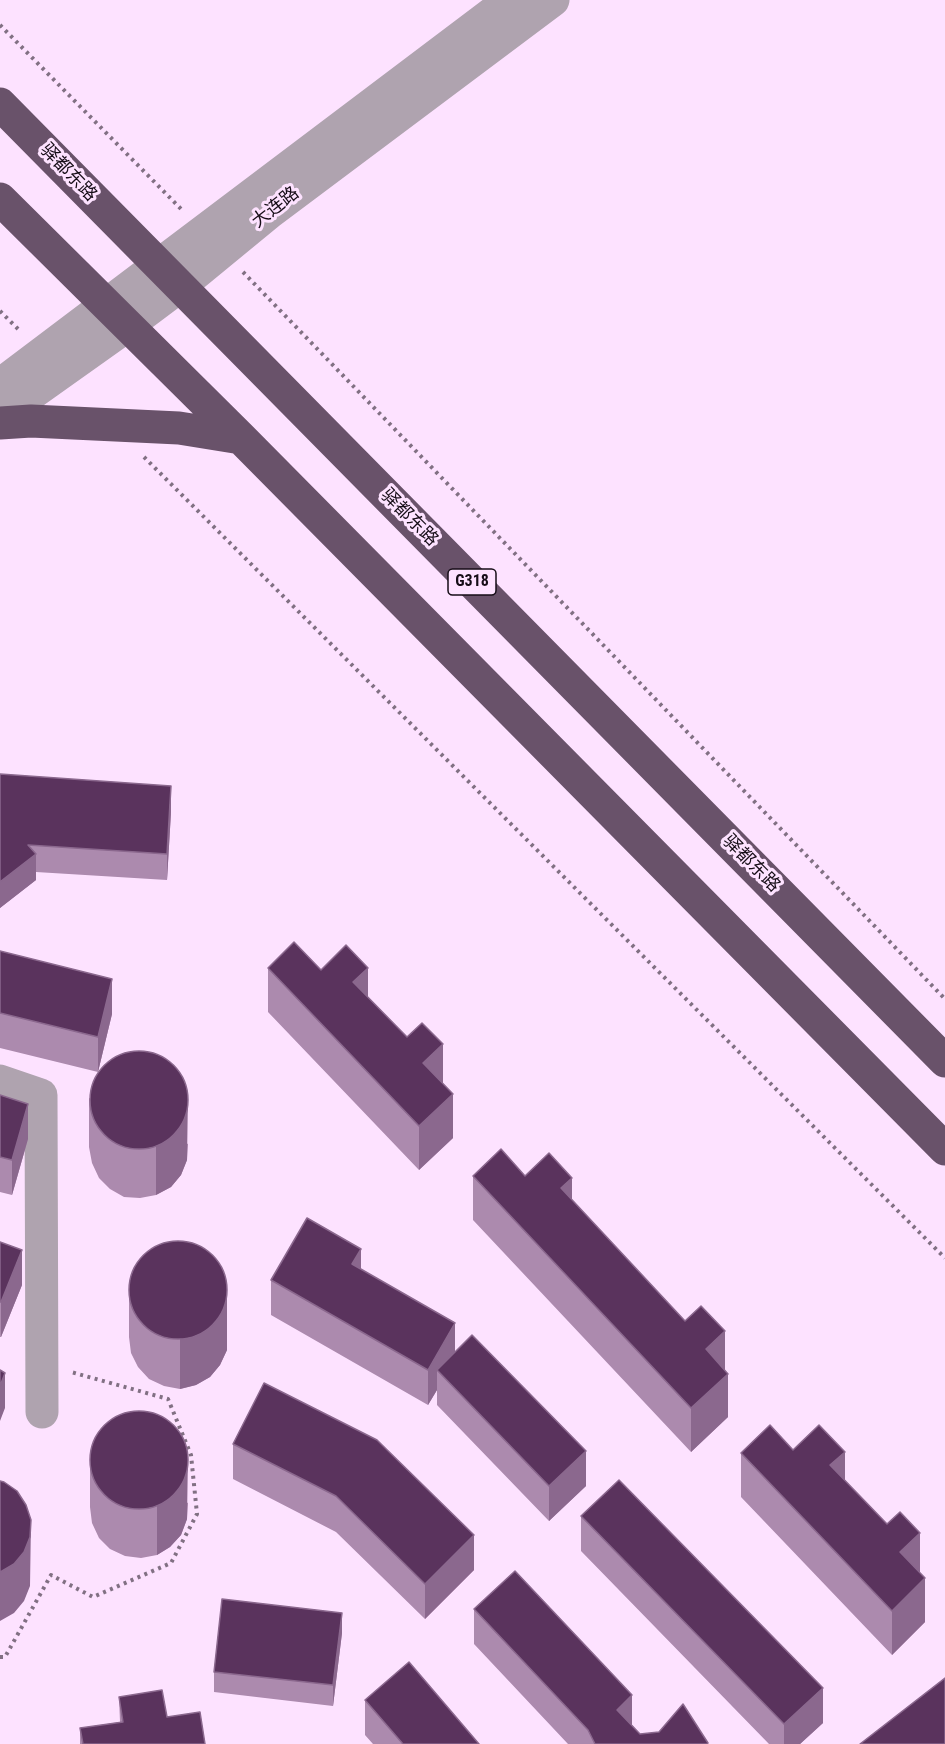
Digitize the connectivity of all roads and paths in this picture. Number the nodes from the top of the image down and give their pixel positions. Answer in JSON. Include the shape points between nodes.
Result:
{"nodes":[{"id":1,"x":510,"y":0,"type":"edge"},
{"id":2,"x":553,"y":0,"type":"edge"},
{"id":3,"x":0,"y":25,"type":"edge"},
{"id":4,"x":0,"y":104,"type":"edge"},
{"id":5,"x":0,"y":199,"type":"edge"},
{"id":6,"x":212,"y":241,"type":"junction"},
{"id":7,"x":169,"y":275,"type":"junction"},
{"id":8,"x":0,"y":311,"type":"edge"},
{"id":9,"x":117,"y":315,"type":"junction"},
{"id":10,"x":42,"y":354,"type":"junction"},
{"id":11,"x":0,"y":386,"type":"edge"},
{"id":12,"x":0,"y":417,"type":"edge"},
{"id":13,"x":0,"y":423,"type":"edge"},
{"id":14,"x":113,"y":425,"type":"junction"},
{"id":15,"x":241,"y":438,"type":"junction"},
{"id":16,"x":945,"y":999,"type":"edge"},
{"id":17,"x":945,"y":1061,"type":"edge"},
{"id":18,"x":0,"y":1081,"type":"edge"},
{"id":19,"x":945,"y":1149,"type":"edge"},
{"id":20,"x":945,"y":1258,"type":"edge"},
{"id":21,"x":42,"y":1364,"type":"junction"},
{"id":22,"x":42,"y":1412,"type":"dead end"},
{"id":23,"x":0,"y":1657,"type":"edge"}],
"edges":[{"from":1,"to":6,"type":"street","name":"大连路"},
{"from":2,"to":6,"type":"street","name":"大连路","via":[[270,212]]},
{"from":3,"to":6,"type":"path"},
{"from":4,"to":7,"type":"highway","name":"驿都东路","number":"G318"},
{"from":5,"to":9,"type":"highway"},
{"from":6,"to":7,"type":"street","name":"大连路"},
{"from":6,"to":16,"type":"path"},
{"from":7,"to":9,"type":"street","name":"大连路"},
{"from":7,"to":17,"type":"highway","name":"驿都东路","number":"G318"},
{"from":8,"to":10,"type":"path"},
{"from":9,"to":10,"type":"street","name":"大连路"},
{"from":9,"to":12,"type":"street","name":"大连路"},
{"from":9,"to":15,"type":"highway"},
{"from":10,"to":11,"type":"street","name":"大连路"},
{"from":13,"to":14,"type":"highway"},
{"from":14,"to":15,"type":"highway","via":[[179,428]]},
{"from":14,"to":20,"type":"path"},
{"from":15,"to":19,"type":"highway"},
{"from":18,"to":21,"type":"street","via":[[41,1095]]},
{"from":21,"to":22,"type":"street"},
{"from":21,"to":23,"type":"path","via":[[168,1399],[191,1455],[197,1514],[171,1563],[93,1597],[51,1575],[5,1657]]}]}
